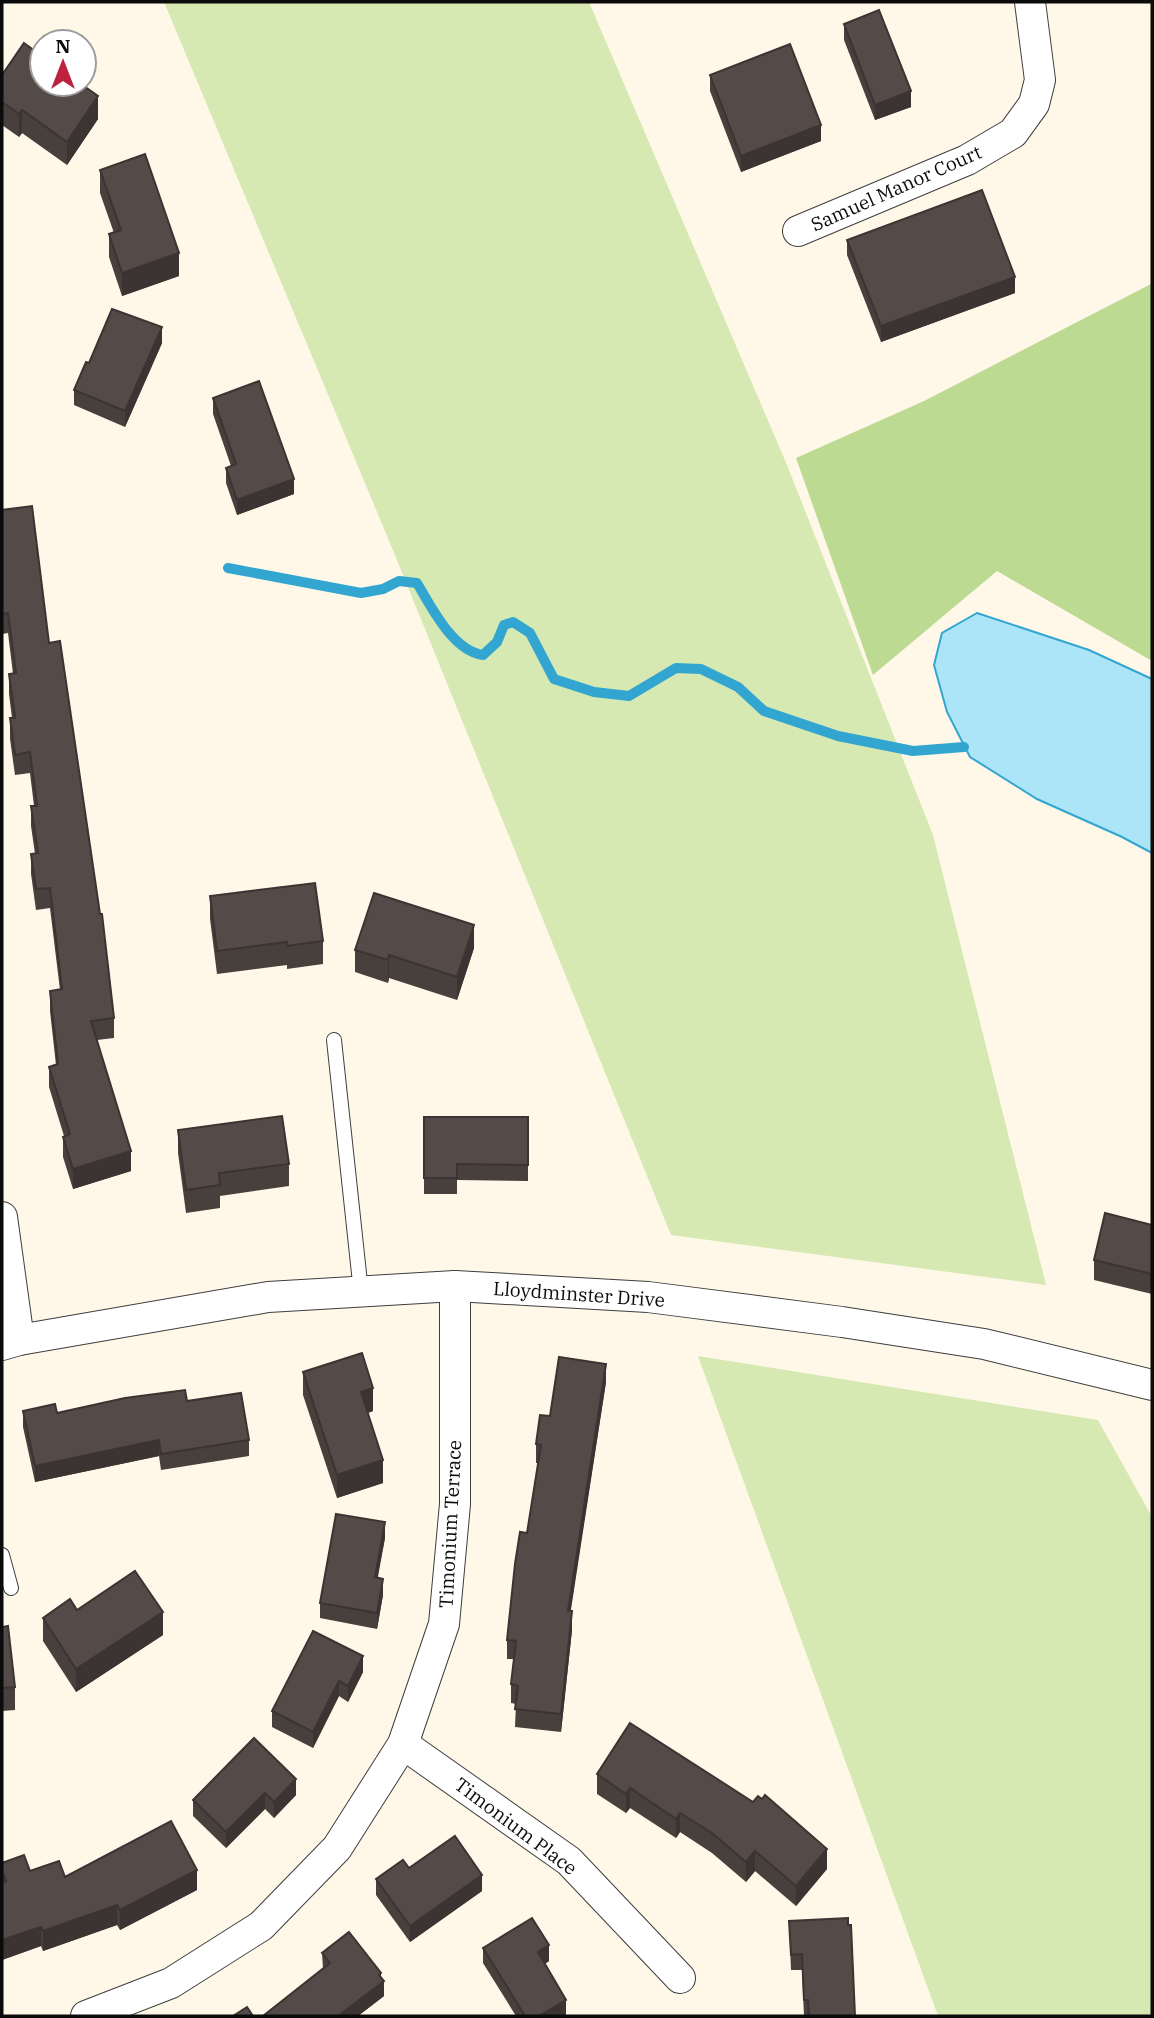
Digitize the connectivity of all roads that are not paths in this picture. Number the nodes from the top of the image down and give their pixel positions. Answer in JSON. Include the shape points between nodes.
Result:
{"nodes":[{"id":1,"x":1030,"y":2,"type":"edge"},
{"id":2,"x":798,"y":231,"type":"dead end"},
{"id":3,"x":334,"y":1040,"type":"dead end"},
{"id":4,"x":2,"y":1217,"type":"edge"},
{"id":5,"x":455,"y":1286,"type":"junction"},
{"id":6,"x":361,"y":1292,"type":"junction"},
{"id":7,"x":11,"y":1343,"type":"edge"},
{"id":8,"x":1152,"y":1385,"type":"edge"},
{"id":9,"x":2,"y":1555,"type":"edge"},
{"id":10,"x":11,"y":1588,"type":"dead end"},
{"id":11,"x":403,"y":1744,"type":"junction"},
{"id":12,"x":680,"y":1978,"type":"dead end"},
{"id":13,"x":86,"y":2016,"type":"edge"}],
"edges":[{"from":1,"to":2,"type":"street","name":"Samuel Manor Court","via":[[1040,80],[1034,104],[1013,133],[967,160]]},
{"from":3,"to":6,"type":"lane"},
{"from":4,"to":7,"type":"street"},
{"from":5,"to":6,"type":"street","name":"Lloydminster Drive"},
{"from":5,"to":8,"type":"street","name":"Lloydminster Drive","via":[[648,1297],[842,1322],[984,1344]]},
{"from":5,"to":11,"type":"street","name":"Timonium Terrace","via":[[455,1504],[444,1624]]},
{"from":6,"to":7,"type":"street","name":"Lloydminster Drive","via":[[268,1297]]},
{"from":9,"to":10,"type":"lane"},
{"from":11,"to":12,"type":"street","name":"Timonium Place","via":[[569,1861]]},
{"from":11,"to":13,"type":"street","name":"Timonium Terrace","via":[[337,1848],[261,1926],[171,1983]]}]}
